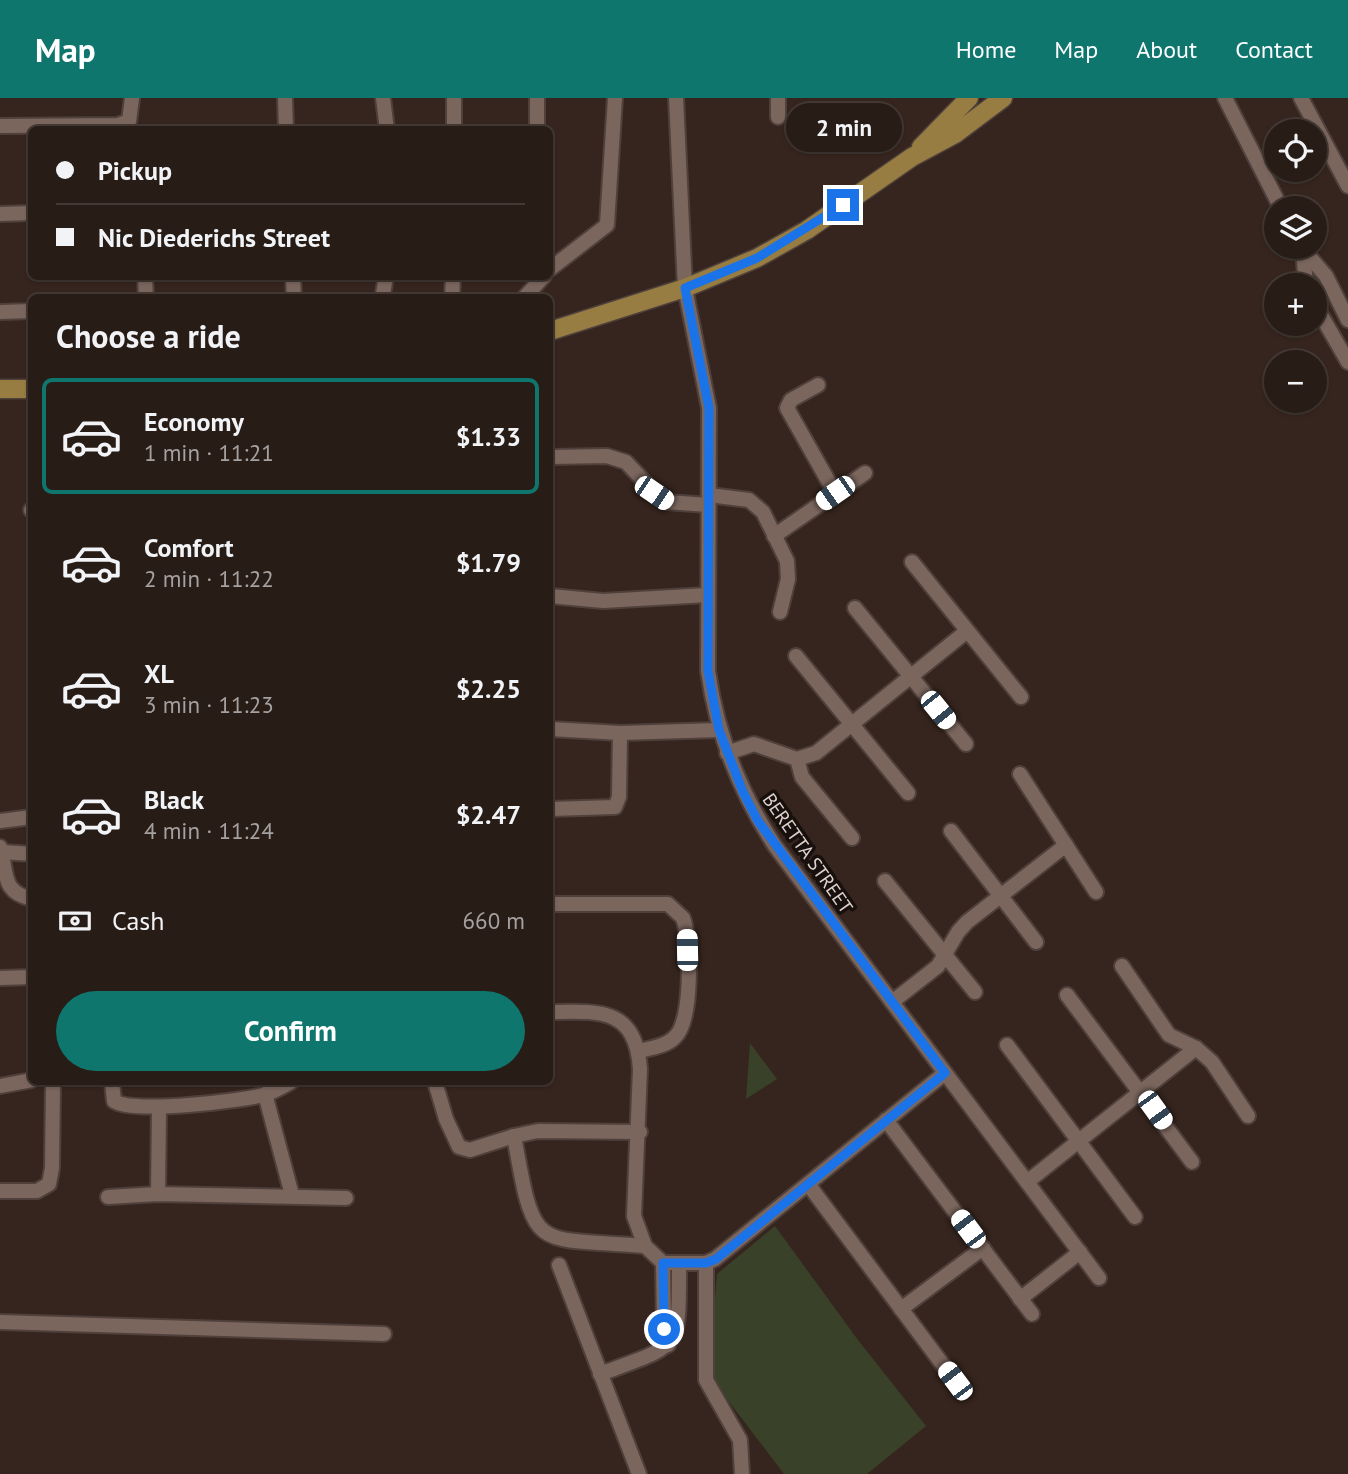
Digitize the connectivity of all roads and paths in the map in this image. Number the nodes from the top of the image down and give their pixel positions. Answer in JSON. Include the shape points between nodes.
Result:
{"nodes":[{"id":1,"x":132,"y":98,"type":"edge"},
{"id":2,"x":285,"y":98,"type":"edge"},
{"id":3,"x":383,"y":98,"type":"edge"},
{"id":4,"x":454,"y":98,"type":"edge"},
{"id":5,"x":537,"y":98,"type":"edge"},
{"id":6,"x":615,"y":98,"type":"edge"},
{"id":7,"x":676,"y":98,"type":"edge"},
{"id":8,"x":778,"y":98,"type":"edge"},
{"id":9,"x":969,"y":98,"type":"edge"},
{"id":10,"x":1003,"y":98,"type":"edge"},
{"id":11,"x":1225,"y":98,"type":"edge"},
{"id":12,"x":1301,"y":98,"type":"edge"},
{"id":13,"x":778,"y":117,"type":"dead end"},
{"id":14,"x":0,"y":126,"type":"edge"},
{"id":15,"x":286,"y":126,"type":"edge"},
{"id":16,"x":386,"y":126,"type":"edge"},
{"id":17,"x":454,"y":126,"type":"edge"},
{"id":18,"x":537,"y":126,"type":"edge"},
{"id":19,"x":912,"y":157,"type":"junction"},
{"id":20,"x":1348,"y":186,"type":"edge"},
{"id":21,"x":1275,"y":196,"type":"edge"},
{"id":22,"x":28,"y":213,"type":"edge"},
{"id":23,"x":0,"y":214,"type":"edge"},
{"id":24,"x":1311,"y":259,"type":"edge"},
{"id":25,"x":553,"y":267,"type":"edge"},
{"id":26,"x":385,"y":280,"type":"edge"},
{"id":27,"x":685,"y":288,"type":"junction"},
{"id":28,"x":383,"y":294,"type":"dead end"},
{"id":29,"x":0,"y":312,"type":"edge"},
{"id":30,"x":28,"y":312,"type":"edge"},
{"id":31,"x":1348,"y":320,"type":"edge"},
{"id":32,"x":1327,"y":324,"type":"edge"},
{"id":33,"x":1348,"y":325,"type":"edge"},
{"id":34,"x":553,"y":330,"type":"edge"},
{"id":35,"x":1333,"y":334,"type":"junction"},
{"id":36,"x":1348,"y":362,"type":"edge"},
{"id":37,"x":818,"y":384,"type":"dead end"},
{"id":38,"x":0,"y":389,"type":"edge"},
{"id":39,"x":28,"y":389,"type":"edge"},
{"id":40,"x":553,"y":457,"type":"edge"},
{"id":41,"x":864,"y":473,"type":"dead end"},
{"id":42,"x":835,"y":493,"type":"junction"},
{"id":43,"x":708,"y":500,"type":"junction"},
{"id":44,"x":774,"y":536,"type":"junction"},
{"id":45,"x":912,"y":562,"type":"dead end"},
{"id":46,"x":708,"y":595,"type":"junction"},
{"id":47,"x":553,"y":596,"type":"edge"},
{"id":48,"x":855,"y":608,"type":"dead end"},
{"id":49,"x":780,"y":611,"type":"dead end"},
{"id":50,"x":967,"y":631,"type":"junction"},
{"id":51,"x":796,"y":656,"type":"dead end"},
{"id":52,"x":911,"y":676,"type":"junction"},
{"id":53,"x":1021,"y":697,"type":"dead end"},
{"id":54,"x":851,"y":724,"type":"junction"},
{"id":55,"x":553,"y":729,"type":"edge"},
{"id":56,"x":719,"y":730,"type":"junction"},
{"id":57,"x":620,"y":733,"type":"junction"},
{"id":58,"x":966,"y":744,"type":"dead end"},
{"id":59,"x":727,"y":752,"type":"junction"},
{"id":60,"x":797,"y":759,"type":"junction"},
{"id":61,"x":1020,"y":774,"type":"dead end"},
{"id":62,"x":908,"y":793,"type":"dead end"},
{"id":63,"x":553,"y":808,"type":"edge"},
{"id":64,"x":28,"y":818,"type":"edge"},
{"id":65,"x":0,"y":821,"type":"edge"},
{"id":66,"x":951,"y":831,"type":"dead end"},
{"id":67,"x":852,"y":838,"type":"dead end"},
{"id":68,"x":1066,"y":845,"type":"junction"},
{"id":69,"x":1,"y":850,"type":"edge"},
{"id":70,"x":28,"y":853,"type":"edge"},
{"id":71,"x":885,"y":881,"type":"dead end"},
{"id":72,"x":1096,"y":892,"type":"dead end"},
{"id":73,"x":1001,"y":896,"type":"junction"},
{"id":74,"x":28,"y":898,"type":"edge"},
{"id":75,"x":553,"y":904,"type":"edge"},
{"id":76,"x":1036,"y":942,"type":"dead end"},
{"id":77,"x":945,"y":955,"type":"junction"},
{"id":78,"x":1122,"y":966,"type":"dead end"},
{"id":79,"x":28,"y":977,"type":"edge"},
{"id":80,"x":0,"y":978,"type":"edge"},
{"id":81,"x":975,"y":992,"type":"dead end"},
{"id":82,"x":1067,"y":995,"type":"dead end"},
{"id":83,"x":892,"y":1002,"type":"junction"},
{"id":84,"x":553,"y":1012,"type":"edge"},
{"id":85,"x":1007,"y":1045,"type":"dead end"},
{"id":86,"x":1196,"y":1048,"type":"junction"},
{"id":87,"x":639,"y":1051,"type":"junction"},
{"id":88,"x":945,"y":1073,"type":"junction"},
{"id":89,"x":28,"y":1081,"type":"edge"},
{"id":90,"x":53,"y":1085,"type":"edge"},
{"id":91,"x":111,"y":1085,"type":"edge"},
{"id":92,"x":285,"y":1085,"type":"edge"},
{"id":93,"x":436,"y":1085,"type":"edge"},
{"id":94,"x":0,"y":1086,"type":"edge"},
{"id":95,"x":1142,"y":1092,"type":"junction"},
{"id":96,"x":265,"y":1094,"type":"junction"},
{"id":97,"x":159,"y":1108,"type":"junction"},
{"id":98,"x":1248,"y":1116,"type":"dead end"},
{"id":99,"x":886,"y":1120,"type":"junction"},
{"id":100,"x":640,"y":1132,"type":"junction"},
{"id":101,"x":514,"y":1136,"type":"junction"},
{"id":102,"x":1079,"y":1142,"type":"junction"},
{"id":103,"x":1192,"y":1162,"type":"dead end"},
{"id":104,"x":1027,"y":1182,"type":"junction"},
{"id":105,"x":808,"y":1184,"type":"junction"},
{"id":106,"x":0,"y":1191,"type":"edge"},
{"id":107,"x":158,"y":1194,"type":"junction"},
{"id":108,"x":292,"y":1195,"type":"junction"},
{"id":109,"x":108,"y":1197,"type":"dead end"},
{"id":110,"x":346,"y":1198,"type":"dead end"},
{"id":111,"x":1135,"y":1216,"type":"dead end"},
{"id":112,"x":645,"y":1246,"type":"junction"},
{"id":113,"x":983,"y":1248,"type":"junction"},
{"id":114,"x":1080,"y":1252,"type":"junction"},
{"id":115,"x":663,"y":1263,"type":"junction"},
{"id":116,"x":706,"y":1263,"type":"junction"},
{"id":117,"x":559,"y":1265,"type":"dead end"},
{"id":118,"x":679,"y":1265,"type":"junction"},
{"id":119,"x":1100,"y":1278,"type":"dead end"},
{"id":120,"x":1020,"y":1299,"type":"junction"},
{"id":121,"x":901,"y":1309,"type":"junction"},
{"id":122,"x":1032,"y":1314,"type":"dead end"},
{"id":123,"x":0,"y":1322,"type":"edge"},
{"id":124,"x":384,"y":1334,"type":"dead end"},
{"id":125,"x":668,"y":1345,"type":"junction"},
{"id":126,"x":600,"y":1374,"type":"junction"},
{"id":127,"x":955,"y":1381,"type":"dead end"},
{"id":128,"x":639,"y":1474,"type":"edge"},
{"id":129,"x":742,"y":1474,"type":"edge"}],
"edges":[{"from":1,"to":14,"type":"street","via":[[129,121],[118,125]]},
{"from":2,"to":15,"type":"street"},
{"from":3,"to":16,"type":"street"},
{"from":4,"to":17,"type":"street"},
{"from":5,"to":18,"type":"street"},
{"from":6,"to":25,"type":"street","via":[[607,225]]},
{"from":7,"to":27,"type":"street","name":"BERETTA STREET"},
{"from":8,"to":13,"type":"street"},
{"from":9,"to":19,"type":"street"},
{"from":10,"to":19,"type":"street","via":[[955,134]]},
{"from":11,"to":21,"type":"street"},
{"from":12,"to":20,"type":"street"},
{"from":19,"to":27,"type":"street","via":[[780,246]]},
{"from":22,"to":23,"type":"street"},
{"from":24,"to":31,"type":"street","via":[[1326,276]]},
{"from":26,"to":28,"type":"street"},
{"from":27,"to":34,"type":"street"},
{"from":27,"to":43,"type":"street","name":"BERETTA STREET","via":[[709,408]]},
{"from":29,"to":30,"type":"street"},
{"from":32,"to":35,"type":"street"},
{"from":33,"to":35,"type":"street"},
{"from":35,"to":36,"type":"street"},
{"from":37,"to":42,"type":"street","via":[[791,400],[787,408]]},
{"from":38,"to":39,"type":"street"},
{"from":40,"to":43,"type":"street","via":[[607,456],[626,462],[667,502]]},
{"from":41,"to":42,"type":"street"},
{"from":42,"to":44,"type":"street"},
{"from":43,"to":44,"type":"street","via":[[749,500],[763,512]]},
{"from":43,"to":46,"type":"street","name":"BERETTA STREET"},
{"from":44,"to":49,"type":"street","via":[[788,570]]},
{"from":45,"to":50,"type":"street"},
{"from":46,"to":47,"type":"street","via":[[603,601]]},
{"from":46,"to":56,"type":"street","name":"BERETTA STREET","via":[[708,671]]},
{"from":48,"to":52,"type":"street"},
{"from":50,"to":52,"type":"street"},
{"from":50,"to":53,"type":"street"},
{"from":51,"to":54,"type":"street"},
{"from":52,"to":54,"type":"street"},
{"from":52,"to":58,"type":"street"},
{"from":54,"to":60,"type":"street","via":[[816,753]]},
{"from":54,"to":62,"type":"street"},
{"from":55,"to":57,"type":"street"},
{"from":56,"to":57,"type":"street"},
{"from":56,"to":59,"type":"street","name":"BERETTA STREET"},
{"from":57,"to":63,"type":"street","via":[[615,807]]},
{"from":59,"to":60,"type":"street","via":[[754,744]]},
{"from":59,"to":83,"type":"street","name":"BERETTA STREET","via":[[758,821]]},
{"from":60,"to":67,"type":"street","via":[[802,777]]},
{"from":61,"to":68,"type":"street"},
{"from":64,"to":65,"type":"street"},
{"from":66,"to":73,"type":"street"},
{"from":68,"to":72,"type":"street"},
{"from":68,"to":73,"type":"street"},
{"from":69,"to":70,"type":"street"},
{"from":69,"to":74,"type":"street","via":[[10,889]]},
{"from":71,"to":77,"type":"street"},
{"from":73,"to":76,"type":"street"},
{"from":73,"to":77,"type":"street","via":[[958,932]]},
{"from":75,"to":87,"type":"street","via":[[668,904],[684,918],[688,997],[682,1028],[668,1042]]},
{"from":77,"to":81,"type":"street"},
{"from":77,"to":83,"type":"street","via":[[938,967]]},
{"from":78,"to":86,"type":"street","via":[[1169,1035]]},
{"from":79,"to":80,"type":"street"},
{"from":82,"to":95,"type":"street"},
{"from":83,"to":88,"type":"street","name":"BERETTA STREET"},
{"from":84,"to":87,"type":"street","via":[[585,1011],[614,1017],[633,1033]]},
{"from":85,"to":102,"type":"street"},
{"from":86,"to":95,"type":"street"},
{"from":86,"to":98,"type":"street","via":[[1219,1071]]},
{"from":87,"to":100,"type":"street"},
{"from":88,"to":99,"type":"street"},
{"from":88,"to":104,"type":"street","name":"BERETTA STREET"},
{"from":89,"to":94,"type":"street"},
{"from":90,"to":106,"type":"street","via":[[48,1184],[37,1191]]},
{"from":91,"to":97,"type":"street","via":[[117,1103]]},
{"from":92,"to":96,"type":"street"},
{"from":93,"to":101,"type":"street","via":[[459,1147],[471,1150]]},
{"from":95,"to":102,"type":"street"},
{"from":95,"to":103,"type":"street"},
{"from":96,"to":97,"type":"street"},
{"from":96,"to":108,"type":"street"},
{"from":97,"to":107,"type":"street"},
{"from":99,"to":105,"type":"street"},
{"from":99,"to":113,"type":"street"},
{"from":100,"to":101,"type":"street","via":[[538,1131]]},
{"from":100,"to":112,"type":"street","via":[[634,1216]]},
{"from":101,"to":112,"type":"street","via":[[526,1203],[542,1232],[568,1242]]},
{"from":102,"to":104,"type":"street"},
{"from":102,"to":111,"type":"street"},
{"from":104,"to":114,"type":"street","name":"BERETTA STREET"},
{"from":105,"to":116,"type":"street"},
{"from":105,"to":121,"type":"street"},
{"from":107,"to":108,"type":"street"},
{"from":107,"to":109,"type":"street"},
{"from":108,"to":110,"type":"street"},
{"from":112,"to":115,"type":"street"},
{"from":113,"to":120,"type":"street"},
{"from":113,"to":121,"type":"street"},
{"from":114,"to":119,"type":"street","name":"BERETTA STREET"},
{"from":114,"to":120,"type":"street"},
{"from":115,"to":118,"type":"street"},
{"from":115,"to":125,"type":"street"},
{"from":116,"to":118,"type":"street"},
{"from":116,"to":129,"type":"street","via":[[706,1380],[740,1440]]},
{"from":117,"to":126,"type":"street"},
{"from":118,"to":125,"type":"street","via":[[677,1331]]},
{"from":120,"to":122,"type":"street"},
{"from":121,"to":127,"type":"street"},
{"from":123,"to":124,"type":"street"},
{"from":125,"to":126,"type":"street"},
{"from":126,"to":128,"type":"street"}]}
